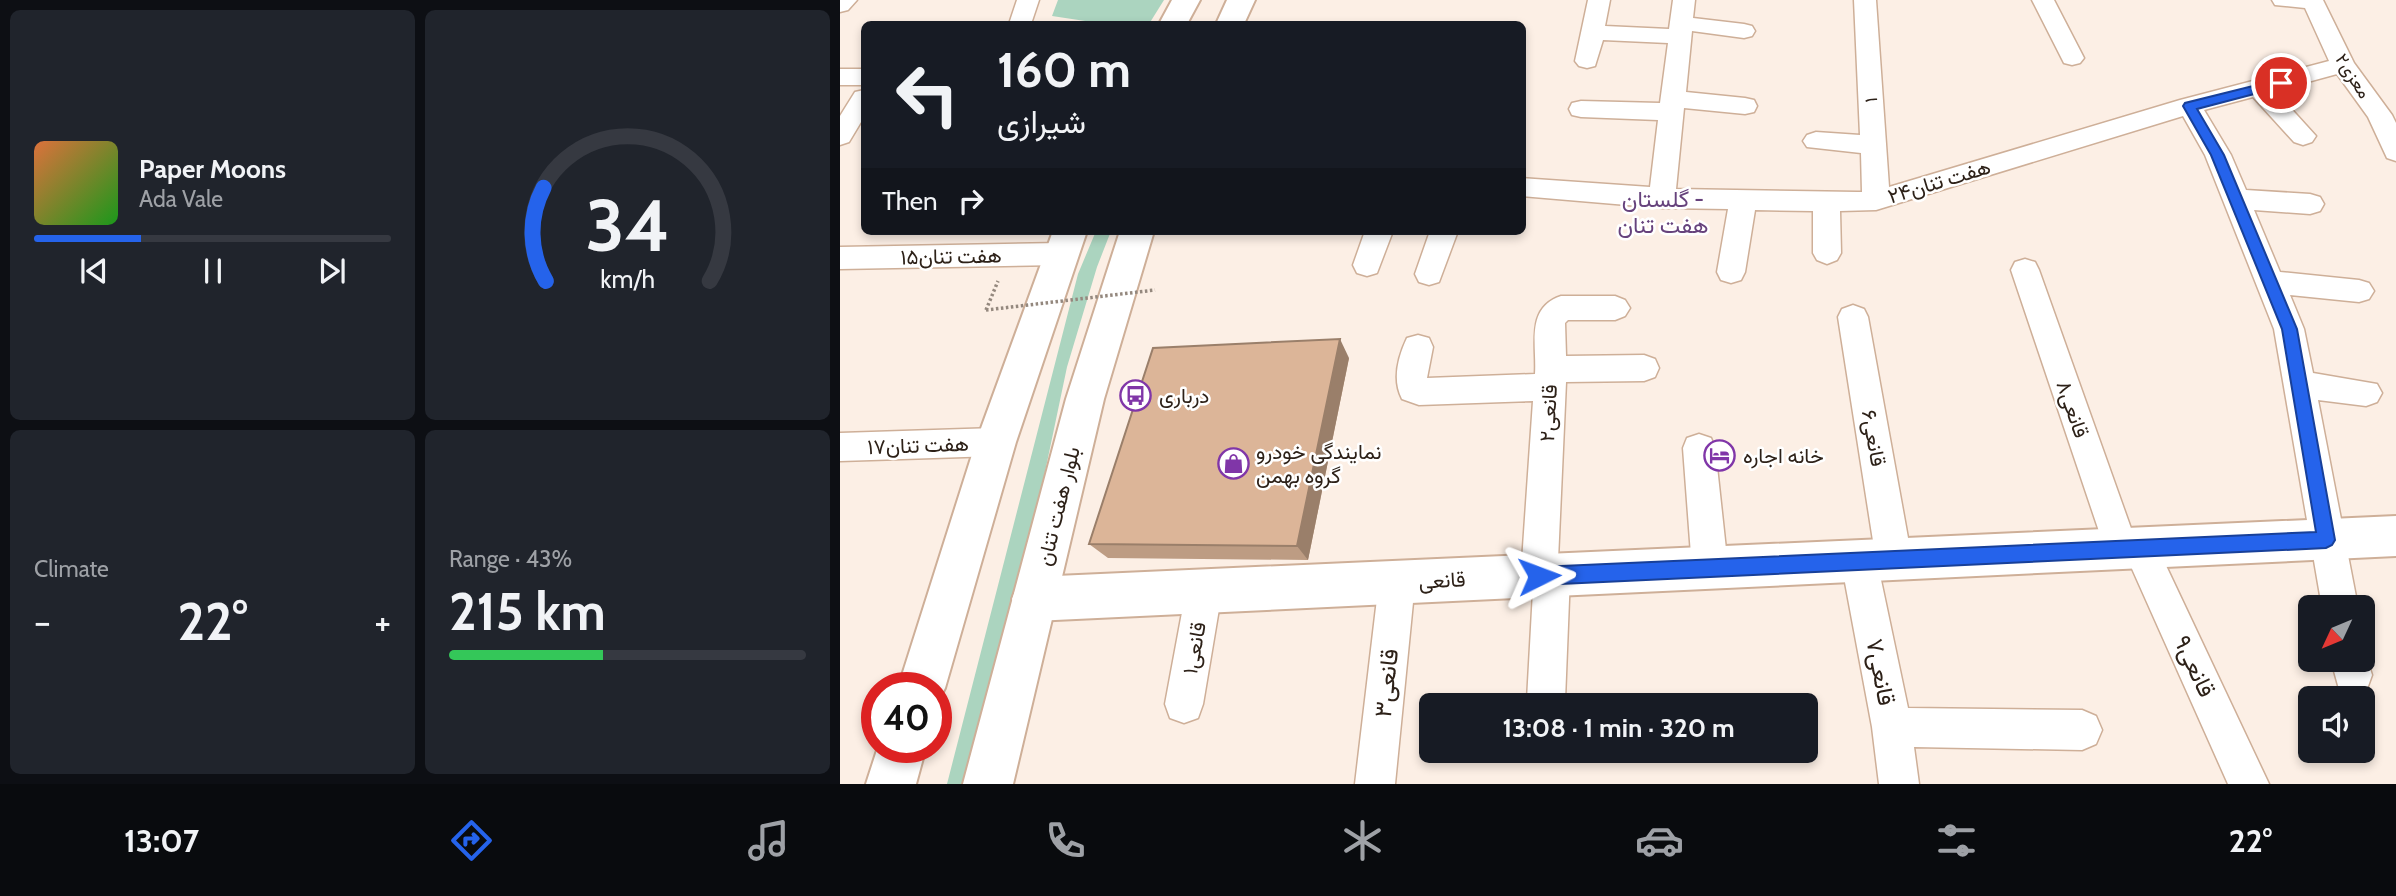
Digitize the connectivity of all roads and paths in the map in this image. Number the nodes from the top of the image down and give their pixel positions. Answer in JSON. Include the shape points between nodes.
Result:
{"nodes":[{"id":1,"x":846,"y":0,"type":"edge"},
{"id":2,"x":1028,"y":0,"type":"edge"},
{"id":3,"x":1186,"y":0,"type":"edge"},
{"id":4,"x":1241,"y":0,"type":"edge"},
{"id":5,"x":1599,"y":0,"type":"edge"},
{"id":6,"x":1865,"y":0,"type":"edge"},
{"id":7,"x":2043,"y":0,"type":"edge"},
{"id":8,"x":2283,"y":0,"type":"edge"},
{"id":9,"x":2312,"y":1,"type":"edge"},
{"id":10,"x":840,"y":5,"type":"edge"},
{"id":11,"x":1681,"y":20,"type":"edge"},
{"id":12,"x":1021,"y":21,"type":"edge"},
{"id":13,"x":1175,"y":21,"type":"edge"},
{"id":14,"x":1231,"y":21,"type":"edge"},
{"id":15,"x":1744,"y":31,"type":"dead end"},
{"id":16,"x":1593,"y":32,"type":"junction"},
{"id":17,"x":2072,"y":58,"type":"dead end"},
{"id":18,"x":1587,"y":61,"type":"dead end"},
{"id":19,"x":2343,"y":65,"type":"junction"},
{"id":20,"x":840,"y":76,"type":"edge"},
{"id":21,"x":861,"y":77,"type":"edge"},
{"id":22,"x":2260,"y":89,"type":"junction"},
{"id":23,"x":861,"y":103,"type":"edge"},
{"id":24,"x":1672,"y":106,"type":"junction"},
{"id":25,"x":1745,"y":106,"type":"dead end"},
{"id":26,"x":2189,"y":106,"type":"junction"},
{"id":27,"x":1581,"y":109,"type":"dead end"},
{"id":28,"x":840,"y":136,"type":"edge"},
{"id":29,"x":2303,"y":136,"type":"dead end"},
{"id":30,"x":1815,"y":141,"type":"dead end"},
{"id":31,"x":1873,"y":145,"type":"junction"},
{"id":32,"x":2396,"y":152,"type":"edge"},
{"id":33,"x":1526,"y":187,"type":"edge"},
{"id":34,"x":1662,"y":198,"type":"junction"},
{"id":35,"x":2236,"y":199,"type":"junction"},
{"id":36,"x":1743,"y":200,"type":"junction"},
{"id":37,"x":1876,"y":200,"type":"junction"},
{"id":38,"x":1826,"y":201,"type":"junction"},
{"id":39,"x":2310,"y":204,"type":"dead end"},
{"id":40,"x":1039,"y":235,"type":"edge"},
{"id":41,"x":1136,"y":235,"type":"edge"},
{"id":42,"x":1378,"y":235,"type":"edge"},
{"id":43,"x":1443,"y":235,"type":"edge"},
{"id":44,"x":1066,"y":243,"type":"edge"},
{"id":45,"x":1828,"y":253,"type":"dead end"},
{"id":46,"x":840,"y":258,"type":"edge"},
{"id":47,"x":1367,"y":265,"type":"dead end"},
{"id":48,"x":2025,"y":270,"type":"dead end"},
{"id":49,"x":1731,"y":272,"type":"dead end"},
{"id":50,"x":1429,"y":274,"type":"dead end"},
{"id":51,"x":2270,"y":282,"type":"junction"},
{"id":52,"x":996,"y":287,"type":"dead end"},
{"id":53,"x":1155,"y":290,"type":"dead end"},
{"id":54,"x":2359,"y":291,"type":"dead end"},
{"id":55,"x":1615,"y":308,"type":"dead end"},
{"id":56,"x":1853,"y":317,"type":"dead end"},
{"id":57,"x":1418,"y":347,"type":"dead end"},
{"id":58,"x":1644,"y":368,"type":"dead end"},
{"id":59,"x":1550,"y":378,"type":"junction"},
{"id":60,"x":2300,"y":384,"type":"junction"},
{"id":61,"x":2366,"y":393,"type":"dead end"},
{"id":62,"x":996,"y":442,"type":"junction"},
{"id":63,"x":840,"y":447,"type":"edge"},
{"id":64,"x":1699,"y":447,"type":"dead end"},
{"id":65,"x":2396,"y":536,"type":"edge"},
{"id":66,"x":2326,"y":540,"type":"junction"},
{"id":67,"x":2131,"y":549,"type":"junction"},
{"id":68,"x":1877,"y":560,"type":"junction"},
{"id":69,"x":1710,"y":568,"type":"junction"},
{"id":70,"x":1545,"y":576,"type":"junction"},
{"id":71,"x":1397,"y":582,"type":"junction"},
{"id":72,"x":1204,"y":591,"type":"junction"},
{"id":73,"x":2337,"y":595,"type":"edge"},
{"id":74,"x":1034,"y":599,"type":"junction"},
{"id":75,"x":926,"y":672,"type":"edge"},
{"id":76,"x":1546,"y":693,"type":"edge"},
{"id":77,"x":1184,"y":704,"type":"dead end"},
{"id":78,"x":1892,"y":727,"type":"junction"},
{"id":79,"x":2082,"y":730,"type":"dead end"},
{"id":80,"x":897,"y":763,"type":"edge"},
{"id":81,"x":891,"y":784,"type":"edge"},
{"id":82,"x":988,"y":784,"type":"edge"},
{"id":83,"x":1375,"y":784,"type":"edge"},
{"id":84,"x":1899,"y":784,"type":"edge"},
{"id":85,"x":2249,"y":784,"type":"edge"}],
"edges":[{"from":1,"to":10,"type":"street"},
{"from":2,"to":12,"type":"street"},
{"from":3,"to":13,"type":"main road"},
{"from":4,"to":14,"type":"main road"},
{"from":5,"to":16,"type":"street"},
{"from":6,"to":31,"type":"street","name":"۱"},
{"from":7,"to":17,"type":"street"},
{"from":8,"to":9,"type":"street"},
{"from":9,"to":19,"type":"street","name":"۲معزی"},
{"from":11,"to":15,"type":"street"},
{"from":11,"to":16,"type":"street"},
{"from":11,"to":24,"type":"street"},
{"from":16,"to":18,"type":"street"},
{"from":19,"to":22,"type":"street","name":"هفت تنان۲۴"},
{"from":19,"to":32,"type":"street","name":"۲معزی","via":[[2379,115]]},
{"from":20,"to":21,"type":"street"},
{"from":22,"to":26,"type":"street","name":"هفت تنان۲۴"},
{"from":22,"to":29,"type":"street"},
{"from":23,"to":28,"type":"street"},
{"from":24,"to":25,"type":"street"},
{"from":24,"to":27,"type":"street"},
{"from":24,"to":34,"type":"street"},
{"from":26,"to":35,"type":"street","via":[[2218,155]]},
{"from":26,"to":37,"type":"street","name":"هفت تنان۲۴"},
{"from":30,"to":31,"type":"street"},
{"from":31,"to":37,"type":"street","name":"۱"},
{"from":33,"to":34,"type":"street","name":"هفت تنان۲۴"},
{"from":34,"to":36,"type":"street","name":"هفت تنان۲۴"},
{"from":35,"to":39,"type":"street"},
{"from":35,"to":51,"type":"street"},
{"from":36,"to":38,"type":"street","name":"هفت تنان۲۴"},
{"from":36,"to":49,"type":"street"},
{"from":37,"to":38,"type":"street","name":"هفت تنان۲۴"},
{"from":38,"to":45,"type":"street"},
{"from":40,"to":44,"type":"street"},
{"from":41,"to":74,"type":"main road","name":"بلوار هفت تنان","via":[[1085,399]]},
{"from":42,"to":47,"type":"street"},
{"from":43,"to":50,"type":"street"},
{"from":44,"to":46,"type":"street","name":"هفت تنان۱۵"},
{"from":44,"to":62,"type":"main road"},
{"from":48,"to":67,"type":"street","name":"۸قانعی"},
{"from":51,"to":54,"type":"street"},
{"from":51,"to":60,"type":"street","via":[[2289,329]]},
{"from":52,"to":53,"type":"path","bridge":true,"via":[[986,310]]},
{"from":55,"to":59,"type":"street","name":"۲قانعی","via":[[1561,308],[1554,313],[1550,320]]},
{"from":56,"to":68,"type":"street","name":"۶قانعی"},
{"from":57,"to":59,"type":"street","via":[[1411,382],[1419,392]]},
{"from":58,"to":59,"type":"street"},
{"from":59,"to":70,"type":"street","name":"۲قانعی"},
{"from":60,"to":61,"type":"street"},
{"from":60,"to":66,"type":"street"},
{"from":62,"to":63,"type":"street","name":"هفت تنان۱۷"},
{"from":62,"to":75,"type":"main road"},
{"from":64,"to":69,"type":"street"},
{"from":65,"to":66,"type":"main road","name":"قانعی"},
{"from":66,"to":67,"type":"main road","name":"قانعی"},
{"from":66,"to":73,"type":"street"},
{"from":67,"to":68,"type":"main road","name":"قانعی"},
{"from":67,"to":85,"type":"street","name":"۹قانعی"},
{"from":68,"to":69,"type":"main road","name":"قانعی"},
{"from":68,"to":78,"type":"street","name":"۷قانعی"},
{"from":69,"to":70,"type":"main road","name":"قانعی"},
{"from":70,"to":71,"type":"main road","name":"قانعی"},
{"from":70,"to":76,"type":"street","name":"۲قانعی"},
{"from":71,"to":72,"type":"main road","name":"قانعی"},
{"from":71,"to":83,"type":"street","name":"۳قانعی"},
{"from":72,"to":74,"type":"main road","name":"قانعی"},
{"from":72,"to":77,"type":"street","name":"۱قانعی"},
{"from":74,"to":82,"type":"main road","name":"بلوار هفت تنان"},
{"from":78,"to":79,"type":"street"},
{"from":78,"to":84,"type":"street","name":"۷قانعی"},
{"from":80,"to":81,"type":"main road"}]}
